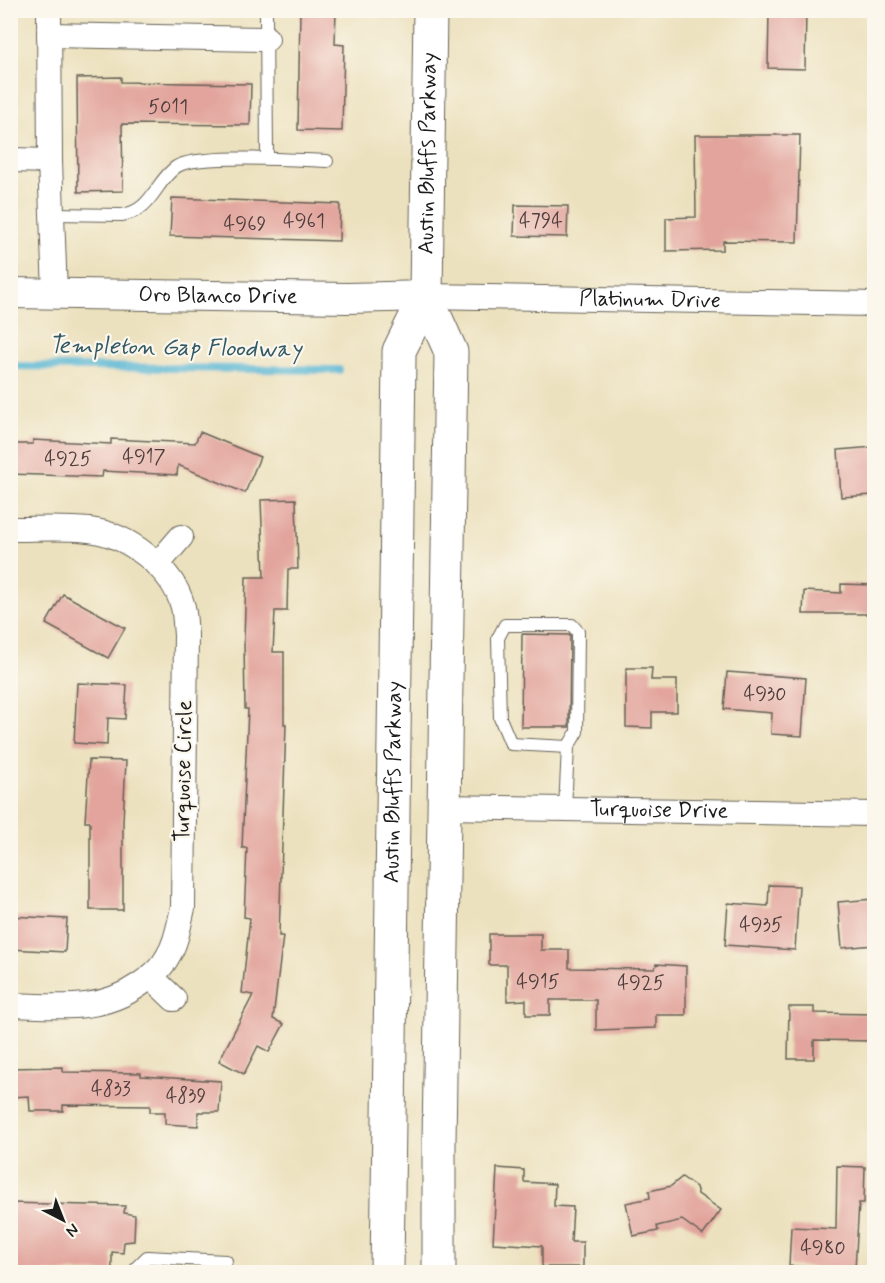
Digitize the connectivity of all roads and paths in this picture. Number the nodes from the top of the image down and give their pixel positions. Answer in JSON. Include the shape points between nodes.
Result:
{"nodes":[{"id":1,"x":49,"y":10,"type":"edge"},
{"id":2,"x":266,"y":10,"type":"edge"},
{"id":3,"x":430,"y":10,"type":"edge"},
{"id":4,"x":49,"y":35,"type":"junction"},
{"id":5,"x":267,"y":39,"type":"junction"},
{"id":6,"x":267,"y":158,"type":"junction"},
{"id":7,"x":10,"y":160,"type":"edge"},
{"id":8,"x":50,"y":161,"type":"junction"},
{"id":9,"x":327,"y":161,"type":"dead end"},
{"id":10,"x":53,"y":214,"type":"junction"},
{"id":11,"x":10,"y":293,"type":"edge"},
{"id":12,"x":56,"y":293,"type":"junction"},
{"id":13,"x":426,"y":296,"type":"junction"},
{"id":14,"x":874,"y":304,"type":"edge"},
{"id":15,"x":10,"y":529,"type":"edge"},
{"id":16,"x":181,"y":537,"type":"dead end"},
{"id":17,"x":157,"y":565,"type":"junction"},
{"id":18,"x":568,"y":747,"type":"junction"},
{"id":19,"x":445,"y":807,"type":"junction"},
{"id":20,"x":565,"y":809,"type":"junction"},
{"id":21,"x":874,"y":814,"type":"edge"},
{"id":22,"x":151,"y":977,"type":"junction"},
{"id":23,"x":174,"y":999,"type":"dead end"},
{"id":24,"x":10,"y":1005,"type":"edge"},
{"id":25,"x":226,"y":1261,"type":"dead end"},
{"id":26,"x":137,"y":1272,"type":"edge"},
{"id":27,"x":387,"y":1272,"type":"edge"},
{"id":28,"x":439,"y":1272,"type":"edge"}],
"edges":[{"from":1,"to":4,"type":"street"},
{"from":2,"to":5,"type":"lane"},
{"from":3,"to":13,"type":"main road","name":"Austin Bluffs Parkway"},
{"from":4,"to":5,"type":"street"},
{"from":4,"to":8,"type":"street"},
{"from":5,"to":6,"type":"lane"},
{"from":6,"to":9,"type":"lane"},
{"from":6,"to":10,"type":"lane","via":[[188,161],[175,168],[149,201],[132,213]]},
{"from":7,"to":8,"type":"street"},
{"from":8,"to":10,"type":"street"},
{"from":10,"to":12,"type":"street"},
{"from":11,"to":12,"type":"street","name":"Oro Blanco Drive"},
{"from":12,"to":13,"type":"street","name":"Oro Blanco Drive"},
{"from":13,"to":14,"type":"street","name":"Platinum Drive"},
{"from":13,"to":19,"type":"main road","name":"Austin Bluffs Parkway","via":[[451,352]]},
{"from":13,"to":27,"type":"main road","name":"Austin Bluffs Parkway","via":[[399,351]]},
{"from":15,"to":17,"type":"street","name":"Turquoise Circle","via":[[89,530],[117,536]]},
{"from":16,"to":17,"type":"street"},
{"from":17,"to":22,"type":"street","name":"Turquoise Circle","via":[[183,606],[186,635],[183,908],[168,957]]},
{"from":18,"to":18,"type":"lane","via":[[577,732],[578,632],[572,625],[505,625],[498,638],[500,718],[511,744]]},
{"from":18,"to":20,"type":"lane"},
{"from":19,"to":20,"type":"street","name":"Turquoise Drive"},
{"from":19,"to":28,"type":"main road","name":"Austin Bluffs Parkway"},
{"from":20,"to":21,"type":"street","name":"Turquoise Drive"},
{"from":22,"to":23,"type":"street"},
{"from":22,"to":24,"type":"street","name":"Turquoise Circle","via":[[107,1002],[80,1006]]},
{"from":25,"to":26,"type":"lane","via":[[147,1257]]}]}
